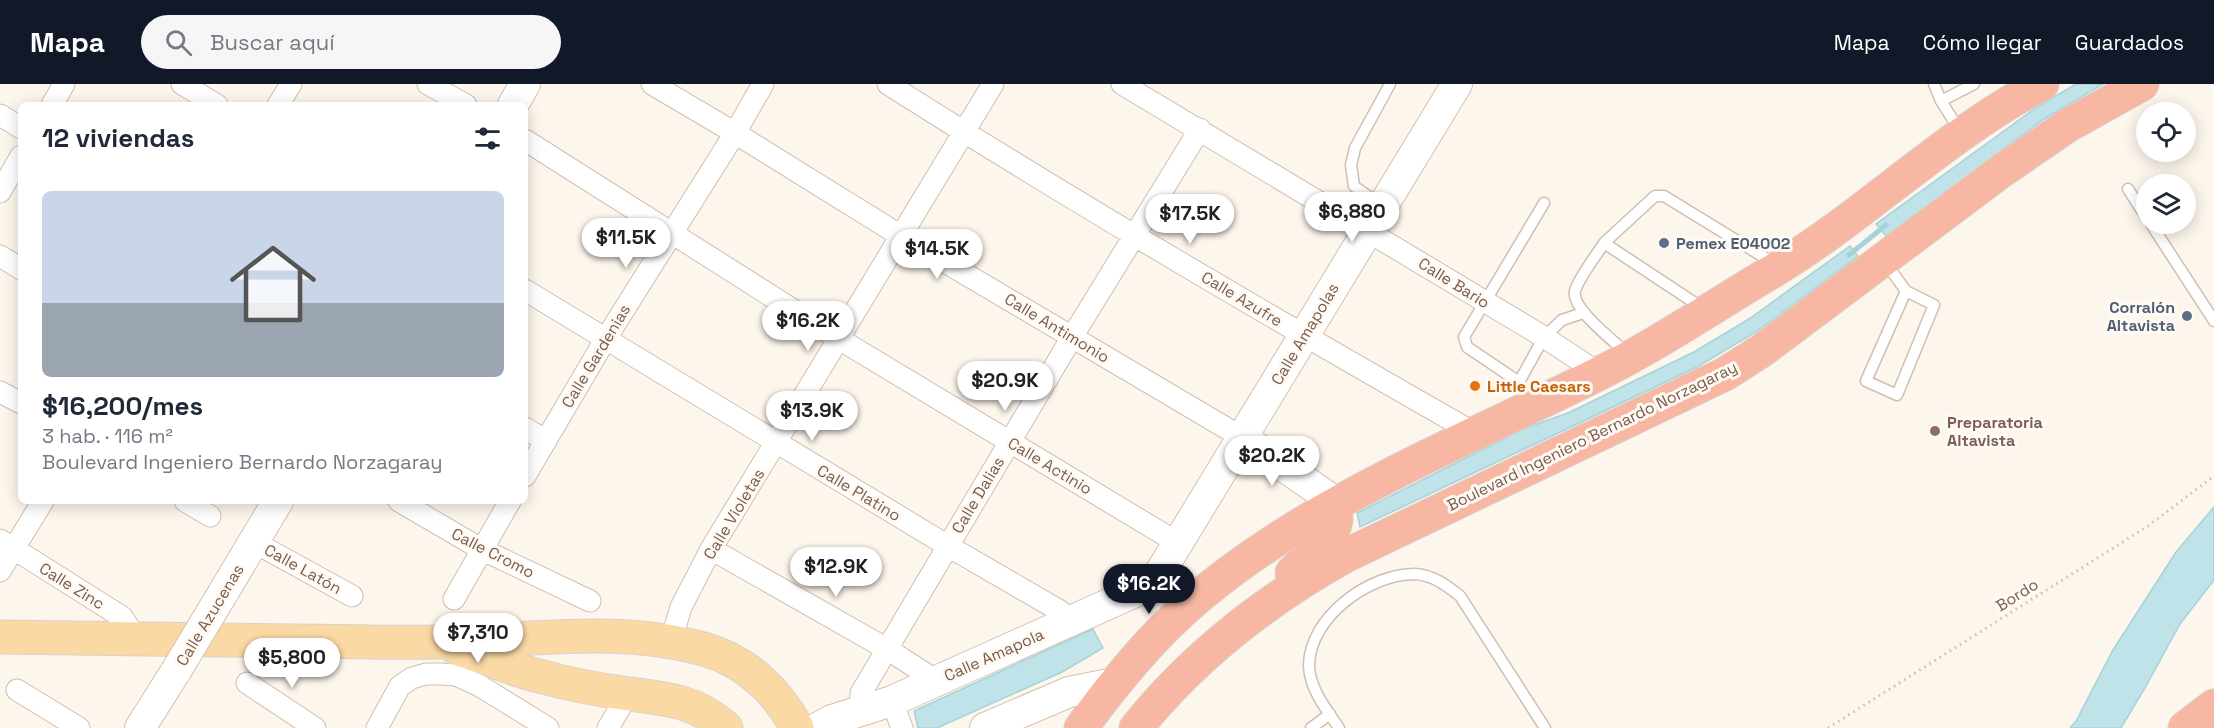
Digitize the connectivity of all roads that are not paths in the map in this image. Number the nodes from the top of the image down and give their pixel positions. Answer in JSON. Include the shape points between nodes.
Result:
{"nodes":[{"id":1,"x":64,"y":84,"type":"edge"},
{"id":2,"x":182,"y":84,"type":"edge"},
{"id":3,"x":291,"y":84,"type":"edge"},
{"id":4,"x":428,"y":84,"type":"edge"},
{"id":5,"x":525,"y":84,"type":"edge"},
{"id":6,"x":652,"y":84,"type":"edge"},
{"id":7,"x":763,"y":84,"type":"edge"},
{"id":8,"x":888,"y":84,"type":"edge"},
{"id":9,"x":993,"y":84,"type":"edge"},
{"id":10,"x":1122,"y":84,"type":"edge"},
{"id":11,"x":1390,"y":84,"type":"edge"},
{"id":12,"x":1457,"y":84,"type":"edge"},
{"id":13,"x":1934,"y":84,"type":"edge"},
{"id":14,"x":1974,"y":84,"type":"edge"},
{"id":15,"x":2042,"y":84,"type":"edge"},
{"id":16,"x":2142,"y":84,"type":"edge"},
{"id":17,"x":1941,"y":101,"type":"junction"},
{"id":18,"x":54,"y":102,"type":"edge"},
{"id":19,"x":212,"y":102,"type":"edge"},
{"id":20,"x":280,"y":102,"type":"edge"},
{"id":21,"x":461,"y":102,"type":"edge"},
{"id":22,"x":515,"y":102,"type":"edge"},
{"id":23,"x":0,"y":115,"type":"edge"},
{"id":24,"x":18,"y":126,"type":"edge"},
{"id":25,"x":1200,"y":129,"type":"junction"},
{"id":26,"x":964,"y":132,"type":"junction"},
{"id":27,"x":735,"y":133,"type":"junction"},
{"id":28,"x":1962,"y":134,"type":"junction"},
{"id":29,"x":528,"y":142,"type":"edge"},
{"id":30,"x":18,"y":161,"type":"edge"},
{"id":31,"x":2128,"y":189,"type":"dead end"},
{"id":32,"x":0,"y":192,"type":"edge"},
{"id":33,"x":2136,"y":201,"type":"edge"},
{"id":34,"x":1544,"y":203,"type":"dead end"},
{"id":35,"x":1375,"y":219,"type":"junction"},
{"id":36,"x":671,"y":234,"type":"junction"},
{"id":37,"x":2157,"y":234,"type":"edge"},
{"id":38,"x":1136,"y":235,"type":"junction"},
{"id":39,"x":901,"y":236,"type":"junction"},
{"id":40,"x":1868,"y":241,"type":"junction"},
{"id":41,"x":1604,"y":243,"type":"junction"},
{"id":42,"x":0,"y":256,"type":"edge"},
{"id":43,"x":18,"y":267,"type":"edge"},
{"id":44,"x":1780,"y":267,"type":"junction"},
{"id":45,"x":1906,"y":291,"type":"junction"},
{"id":46,"x":528,"y":292,"type":"edge"},
{"id":47,"x":1484,"y":302,"type":"junction"},
{"id":48,"x":1707,"y":311,"type":"junction"},
{"id":49,"x":1583,"y":312,"type":"junction"},
{"id":50,"x":2214,"y":321,"type":"edge"},
{"id":51,"x":1304,"y":336,"type":"junction"},
{"id":52,"x":1072,"y":337,"type":"junction"},
{"id":53,"x":1544,"y":337,"type":"junction"},
{"id":54,"x":839,"y":339,"type":"junction"},
{"id":55,"x":605,"y":340,"type":"junction"},
{"id":56,"x":1631,"y":357,"type":"junction"},
{"id":57,"x":1600,"y":374,"type":"junction"},
{"id":58,"x":0,"y":392,"type":"edge"},
{"id":59,"x":1525,"y":395,"type":"junction"},
{"id":60,"x":18,"y":401,"type":"edge"},
{"id":61,"x":528,"y":430,"type":"edge"},
{"id":62,"x":1476,"y":434,"type":"junction"},
{"id":63,"x":1243,"y":438,"type":"junction"},
{"id":64,"x":546,"y":441,"type":"junction"},
{"id":65,"x":1010,"y":441,"type":"junction"},
{"id":66,"x":776,"y":443,"type":"junction"},
{"id":67,"x":528,"y":471,"type":"edge"},
{"id":68,"x":40,"y":504,"type":"edge"},
{"id":69,"x":190,"y":504,"type":"edge"},
{"id":70,"x":276,"y":504,"type":"edge"},
{"id":71,"x":404,"y":504,"type":"edge"},
{"id":72,"x":508,"y":504,"type":"edge"},
{"id":73,"x":1334,"y":505,"type":"junction"},
{"id":74,"x":210,"y":516,"type":"dead end"},
{"id":75,"x":254,"y":542,"type":"junction"},
{"id":76,"x":1178,"y":543,"type":"junction"},
{"id":77,"x":7,"y":544,"type":"edge"},
{"id":78,"x":948,"y":546,"type":"junction"},
{"id":79,"x":481,"y":549,"type":"junction"},
{"id":80,"x":711,"y":549,"type":"junction"},
{"id":81,"x":0,"y":571,"type":"edge"},
{"id":82,"x":1153,"y":584,"type":"junction"},
{"id":83,"x":352,"y":596,"type":"dead end"},
{"id":84,"x":1278,"y":597,"type":"junction"},
{"id":85,"x":454,"y":599,"type":"dead end"},
{"id":86,"x":590,"y":601,"type":"dead end"},
{"id":87,"x":1180,"y":613,"type":"junction"},
{"id":88,"x":1067,"y":623,"type":"junction"},
{"id":89,"x":0,"y":637,"type":"edge"},
{"id":90,"x":137,"y":639,"type":"junction"},
{"id":91,"x":671,"y":641,"type":"junction"},
{"id":92,"x":441,"y":642,"type":"junction"},
{"id":93,"x":887,"y":650,"type":"junction"},
{"id":94,"x":933,"y":682,"type":"junction"},
{"id":95,"x":247,"y":683,"type":"dead end"},
{"id":96,"x":1114,"y":684,"type":"junction"},
{"id":97,"x":16,"y":690,"type":"dead end"},
{"id":98,"x":628,"y":694,"type":"junction"},
{"id":99,"x":2214,"y":706,"type":"edge"},
{"id":100,"x":861,"y":711,"type":"junction"},
{"id":101,"x":1330,"y":714,"type":"junction"},
{"id":102,"x":898,"y":716,"type":"edge"},
{"id":103,"x":825,"y":724,"type":"edge"},
{"id":104,"x":79,"y":728,"type":"edge"},
{"id":105,"x":140,"y":728,"type":"edge"},
{"id":106,"x":315,"y":728,"type":"edge"},
{"id":107,"x":376,"y":728,"type":"edge"},
{"id":108,"x":548,"y":728,"type":"edge"},
{"id":109,"x":608,"y":728,"type":"edge"},
{"id":110,"x":726,"y":728,"type":"edge"},
{"id":111,"x":797,"y":728,"type":"edge"},
{"id":112,"x":985,"y":728,"type":"edge"},
{"id":113,"x":1081,"y":728,"type":"edge"},
{"id":114,"x":1137,"y":728,"type":"edge"},
{"id":115,"x":1311,"y":728,"type":"edge"},
{"id":116,"x":1339,"y":728,"type":"edge"},
{"id":117,"x":1545,"y":728,"type":"edge"},
{"id":118,"x":2185,"y":728,"type":"edge"}],
"edges":[{"from":1,"to":18,"type":"street"},
{"from":2,"to":19,"type":"street"},
{"from":3,"to":20,"type":"street"},
{"from":4,"to":21,"type":"street"},
{"from":5,"to":22,"type":"street"},
{"from":6,"to":27,"type":"street","name":"Calle Antimonio"},
{"from":7,"to":27,"type":"street","name":"Calle Gardenias"},
{"from":8,"to":26,"type":"street","name":"Calle Azufre"},
{"from":9,"to":26,"type":"street","name":"Calle Violetas"},
{"from":10,"to":25,"type":"street","name":"Calle Bario"},
{"from":11,"to":35,"type":"lane","via":[[1355,148],[1351,165],[1354,186]]},
{"from":12,"to":35,"type":"street","name":"Calle Amapolas"},
{"from":13,"to":17,"type":"lane"},
{"from":14,"to":17,"type":"lane"},
{"from":15,"to":28,"type":"highway","name":"Boulevard Ingeniero Bernardo Norzagaray"},
{"from":16,"to":40,"type":"highway","name":"Boulevard Ingeniero Bernardo Norzagaray","via":[[2067,126],[2000,172]]},
{"from":17,"to":28,"type":"lane"},
{"from":23,"to":24,"type":"street"},
{"from":25,"to":35,"type":"street","name":"Calle Bario"},
{"from":25,"to":38,"type":"street","name":"Calle Dalias"},
{"from":26,"to":38,"type":"street","name":"Calle Azufre"},
{"from":26,"to":39,"type":"street","name":"Calle Violetas"},
{"from":27,"to":36,"type":"street","name":"Calle Gardenias"},
{"from":27,"to":39,"type":"street","name":"Calle Antimonio"},
{"from":28,"to":40,"type":"highway","name":"Boulevard Ingeniero Bernardo Norzagaray"},
{"from":29,"to":36,"type":"street","name":"Calle Actinio"},
{"from":30,"to":32,"type":"street"},
{"from":31,"to":33,"type":"lane"},
{"from":34,"to":47,"type":"lane"},
{"from":35,"to":47,"type":"street","name":"Calle Bario"},
{"from":35,"to":51,"type":"street","name":"Calle Amapolas"},
{"from":36,"to":54,"type":"street","name":"Calle Actinio"},
{"from":36,"to":55,"type":"street","name":"Calle Gardenias"},
{"from":37,"to":50,"type":"lane"},
{"from":38,"to":51,"type":"street","name":"Calle Azufre"},
{"from":38,"to":52,"type":"street","name":"Calle Dalias"},
{"from":39,"to":52,"type":"street","name":"Calle Antimonio"},
{"from":39,"to":54,"type":"street","name":"Calle Violetas"},
{"from":40,"to":44,"type":"highway","name":"Boulevard Ingeniero Bernardo Norzagaray"},
{"from":40,"to":45,"type":"lane"},
{"from":40,"to":84,"type":"highway","name":"Boulevard Ingeniero Bernardo Norzagaray","via":[[1761,351],[1725,374],[1347,555]]},
{"from":41,"to":44,"type":"lane","via":[[1655,196],[1664,196]]},
{"from":41,"to":48,"type":"lane"},
{"from":41,"to":49,"type":"lane","via":[[1575,289],[1575,301]]},
{"from":42,"to":43,"type":"street"},
{"from":44,"to":48,"type":"highway","name":"Boulevard Ingeniero Bernardo Norzagaray"},
{"from":45,"to":45,"type":"lane","via":[[1866,381],[1897,395],[1934,305]]},
{"from":46,"to":55,"type":"street","name":"Calle Platino"},
{"from":47,"to":53,"type":"street","name":"Calle Bario"},
{"from":47,"to":59,"type":"lane","via":[[1464,337],[1467,347]]},
{"from":48,"to":56,"type":"highway","name":"Boulevard Ingeniero Bernardo Norzagaray"},
{"from":49,"to":53,"type":"lane","via":[[1562,320]]},
{"from":49,"to":56,"type":"lane"},
{"from":51,"to":62,"type":"street","name":"Calle Azufre"},
{"from":51,"to":63,"type":"street","name":"Calle Amapolas"},
{"from":52,"to":63,"type":"street","name":"Calle Antimonio"},
{"from":52,"to":65,"type":"street","name":"Calle Dalias"},
{"from":53,"to":57,"type":"street","name":"Calle Bario"},
{"from":53,"to":59,"type":"lane"},
{"from":54,"to":65,"type":"street","name":"Calle Actinio"},
{"from":54,"to":66,"type":"street","name":"Calle Violetas"},
{"from":55,"to":64,"type":"street","name":"Calle Gardenias"},
{"from":55,"to":66,"type":"street","name":"Calle Platino"},
{"from":56,"to":57,"type":"highway","name":"Boulevard Ingeniero Bernardo Norzagaray"},
{"from":57,"to":59,"type":"highway","name":"Boulevard Ingeniero Bernardo Norzagaray"},
{"from":58,"to":60,"type":"street"},
{"from":59,"to":62,"type":"highway","name":"Boulevard Ingeniero Bernardo Norzagaray"},
{"from":61,"to":64,"type":"street"},
{"from":62,"to":73,"type":"highway","name":"Boulevard Ingeniero Bernardo Norzagaray"},
{"from":63,"to":73,"type":"street","name":"Calle Antimonio","via":[[1328,496]]},
{"from":63,"to":76,"type":"street","name":"Calle Amapolas"},
{"from":64,"to":67,"type":"street","name":"Calle Gardenias"},
{"from":65,"to":76,"type":"street","name":"Calle Actinio"},
{"from":65,"to":78,"type":"street","name":"Calle Dalias"},
{"from":66,"to":78,"type":"street","name":"Calle Platino"},
{"from":66,"to":80,"type":"street","name":"Calle Violetas"},
{"from":68,"to":77,"type":"street"},
{"from":69,"to":74,"type":"street"},
{"from":70,"to":75,"type":"street","name":"Calle Azucenas"},
{"from":71,"to":79,"type":"street","name":"Calle Cromo"},
{"from":72,"to":79,"type":"street"},
{"from":73,"to":84,"type":"highway","via":[[1336,520],[1330,535],[1286,580]]},
{"from":73,"to":87,"type":"highway","name":"Boulevard Ingeniero Bernardo Norzagaray","via":[[1271,543]]},
{"from":75,"to":83,"type":"street","name":"Calle Latón"},
{"from":75,"to":105,"type":"street","name":"Calle Azucenas","bridge":true},
{"from":76,"to":82,"type":"street","name":"Calle Amapolas"},
{"from":77,"to":81,"type":"street"},
{"from":77,"to":90,"type":"street","name":"Calle Zinc","via":[[122,617]]},
{"from":78,"to":88,"type":"street","name":"Calle Platino","via":[[1060,611]]},
{"from":78,"to":93,"type":"street","name":"Calle Dalias"},
{"from":79,"to":85,"type":"street"},
{"from":79,"to":86,"type":"street","name":"Calle Cromo"},
{"from":80,"to":91,"type":"street","name":"Calle Violetas","via":[[681,607]]},
{"from":80,"to":93,"type":"street"},
{"from":82,"to":87,"type":"street"},
{"from":82,"to":88,"type":"street","name":"Calle Amapola"},
{"from":84,"to":114,"type":"highway","name":"Boulevard Ingeniero Bernardo Norzagaray","via":[[1207,652],[1175,682]]},
{"from":87,"to":96,"type":"highway","name":"Boulevard Ingeniero Bernardo Norzagaray"},
{"from":88,"to":94,"type":"street","name":"Calle Amapola"},
{"from":89,"to":90,"type":"main road"},
{"from":90,"to":92,"type":"main road"},
{"from":91,"to":92,"type":"main road","via":[[542,637]]},
{"from":91,"to":111,"type":"main road","via":[[710,651],[752,673],[769,687]]},
{"from":92,"to":98,"type":"main road","via":[[537,676]]},
{"from":93,"to":94,"type":"street"},
{"from":93,"to":100,"type":"street","name":"Calle Dalias","via":[[861,693]]},
{"from":94,"to":102,"type":"street","name":"Calle Amapola"},
{"from":95,"to":106,"type":"street"},
{"from":96,"to":112,"type":"street","via":[[1069,692]]},
{"from":96,"to":113,"type":"highway","name":"Boulevard Ingeniero Bernardo Norzagaray"},
{"from":97,"to":104,"type":"street"},
{"from":98,"to":109,"type":"street"},
{"from":98,"to":110,"type":"main road","via":[[688,704],[711,714]]},
{"from":99,"to":118,"type":"highway"},
{"from":100,"to":102,"type":"street","name":"Calle Amapola"},
{"from":100,"to":103,"type":"street","name":"Calle Amapola"},
{"from":101,"to":115,"type":"lane"},
{"from":101,"to":116,"type":"lane"},
{"from":101,"to":117,"type":"lane","via":[[1312,686],[1309,667],[1312,644],[1325,620],[1368,587],[1416,574],[1442,582],[1460,596]]},
{"from":107,"to":108,"type":"street","via":[[400,686],[426,674],[456,675]]}]}
